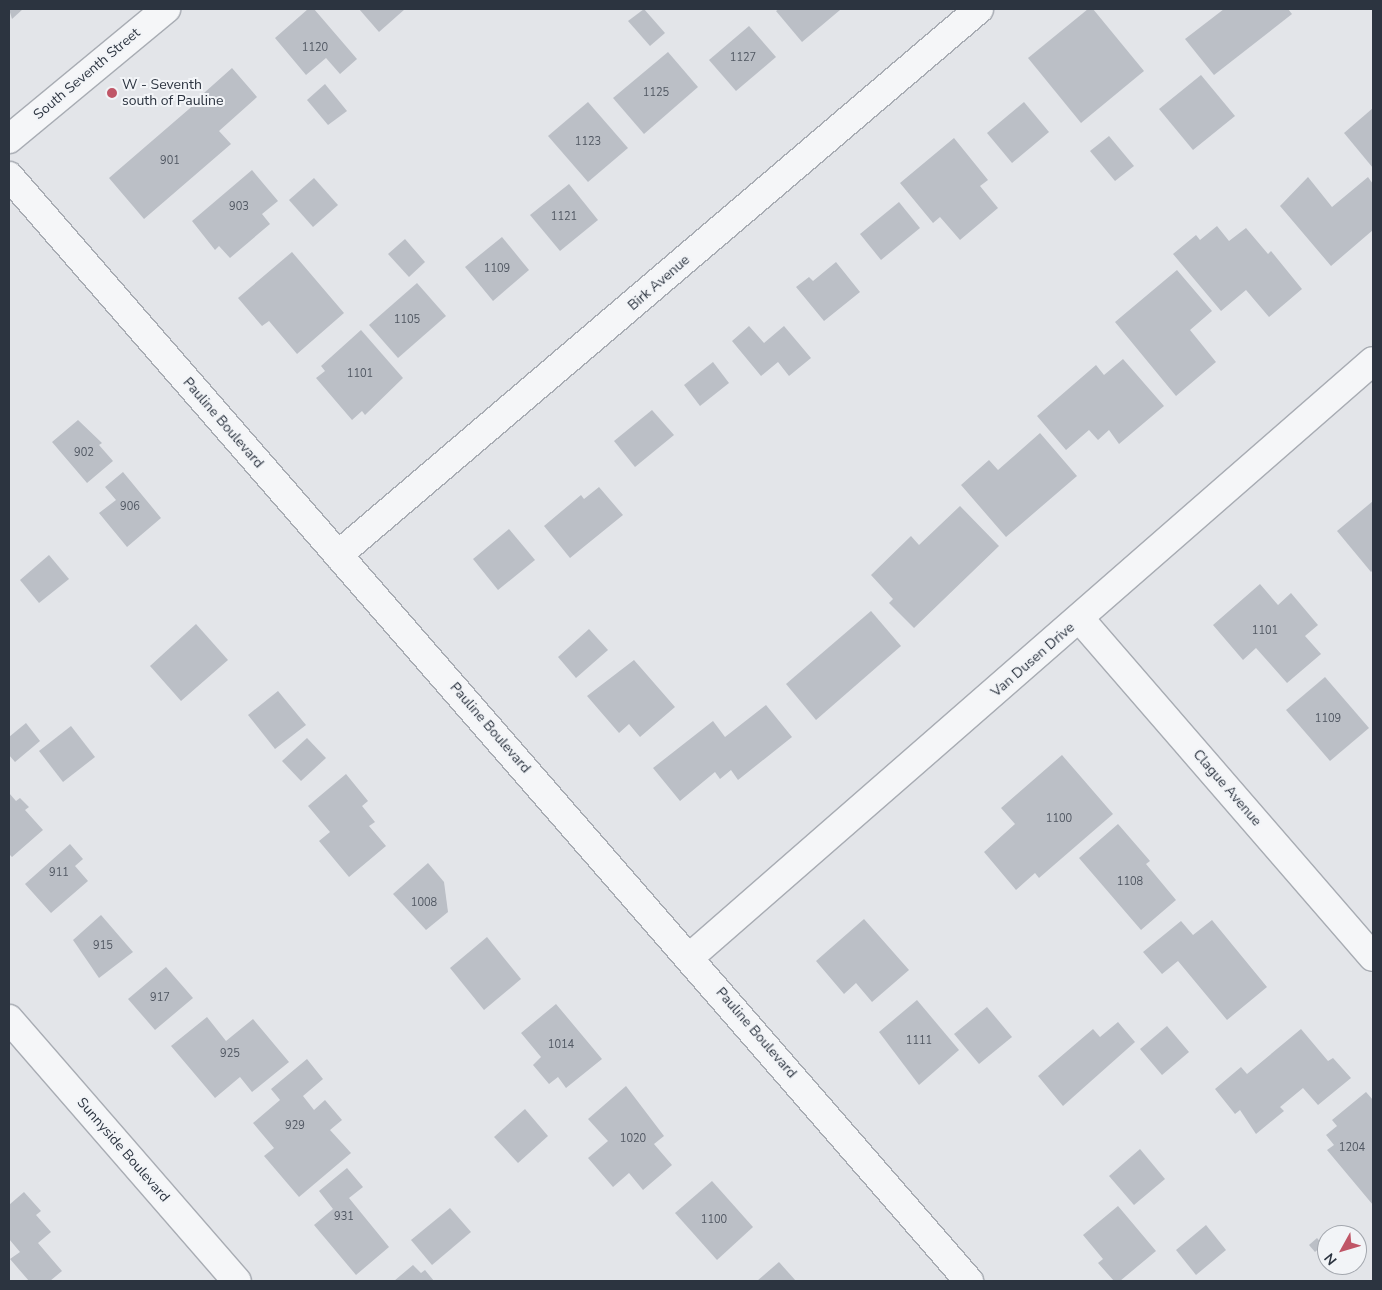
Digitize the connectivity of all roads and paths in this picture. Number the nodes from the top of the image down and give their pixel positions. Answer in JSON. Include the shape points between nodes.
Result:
{"nodes":[{"id":1,"x":166,"y":9,"type":"edge"},
{"id":2,"x":979,"y":9,"type":"edge"},
{"id":3,"x":9,"y":139,"type":"edge"},
{"id":4,"x":9,"y":176,"type":"edge"},
{"id":5,"x":1373,"y":361,"type":"edge"},
{"id":6,"x":338,"y":555,"type":"junction"},
{"id":7,"x":1080,"y":619,"type":"junction"},
{"id":8,"x":690,"y":957,"type":"junction"},
{"id":9,"x":1373,"y":957,"type":"edge"},
{"id":10,"x":9,"y":1019,"type":"edge"},
{"id":11,"x":238,"y":1281,"type":"edge"},
{"id":12,"x":969,"y":1281,"type":"edge"}],
"edges":[{"from":1,"to":3,"type":"street","name":"South Seventh Street"},
{"from":2,"to":6,"type":"street","name":"Birk Avenue"},
{"from":4,"to":6,"type":"street","name":"Pauline Boulevard"},
{"from":5,"to":7,"type":"street","name":"Van Dusen Drive"},
{"from":6,"to":8,"type":"street","name":"Pauline Boulevard"},
{"from":7,"to":8,"type":"street","name":"Van Dusen Drive"},
{"from":7,"to":9,"type":"street","name":"Clague Avenue"},
{"from":8,"to":12,"type":"street","name":"Pauline Boulevard"},
{"from":10,"to":11,"type":"street","name":"Sunnyside Boulevard"}]}
